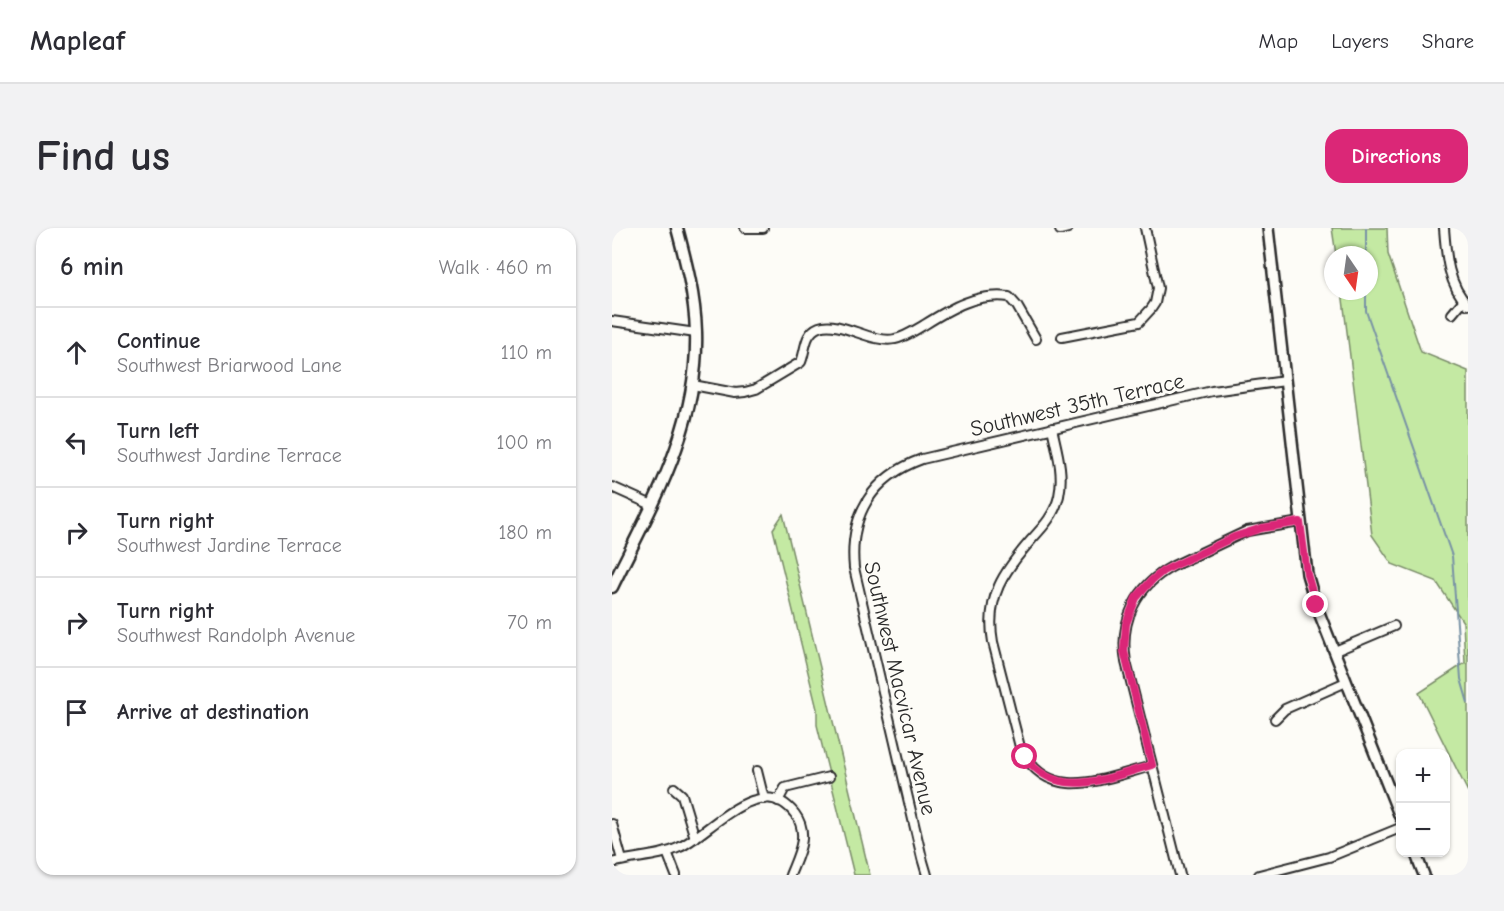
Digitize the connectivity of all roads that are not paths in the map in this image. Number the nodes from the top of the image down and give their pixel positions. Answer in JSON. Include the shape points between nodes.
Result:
{"nodes":[{"id":1,"x":677,"y":228,"type":"edge"},
{"id":2,"x":745,"y":228,"type":"edge"},
{"id":3,"x":763,"y":228,"type":"edge"},
{"id":4,"x":1060,"y":228,"type":"edge"},
{"id":5,"x":1068,"y":228,"type":"edge"},
{"id":6,"x":1145,"y":228,"type":"edge"},
{"id":7,"x":1268,"y":228,"type":"edge"},
{"id":8,"x":1444,"y":228,"type":"edge"},
{"id":9,"x":1466,"y":303,"type":"edge"},
{"id":10,"x":1452,"y":314,"type":"dead end"},
{"id":11,"x":612,"y":321,"type":"edge"},
{"id":12,"x":696,"y":333,"type":"junction"},
{"id":13,"x":1062,"y":337,"type":"dead end"},
{"id":14,"x":1036,"y":339,"type":"dead end"},
{"id":15,"x":1285,"y":381,"type":"junction"},
{"id":16,"x":693,"y":385,"type":"junction"},
{"id":17,"x":1052,"y":428,"type":"junction"},
{"id":18,"x":883,"y":480,"type":"joint"},
{"id":19,"x":612,"y":487,"type":"edge"},
{"id":20,"x":652,"y":505,"type":"junction"},
{"id":21,"x":1300,"y":522,"type":"junction"},
{"id":22,"x":612,"y":587,"type":"edge"},
{"id":23,"x":1394,"y":626,"type":"dead end"},
{"id":24,"x":1335,"y":651,"type":"junction"},
{"id":25,"x":1346,"y":682,"type":"junction"},
{"id":26,"x":1275,"y":719,"type":"dead end"},
{"id":27,"x":1152,"y":765,"type":"junction"},
{"id":28,"x":756,"y":771,"type":"dead end"},
{"id":29,"x":829,"y":777,"type":"dead end"},
{"id":30,"x":674,"y":788,"type":"dead end"},
{"id":31,"x":764,"y":799,"type":"junction"},
{"id":32,"x":778,"y":801,"type":"junction"},
{"id":33,"x":1396,"y":805,"type":"edge"},
{"id":34,"x":612,"y":824,"type":"edge"},
{"id":35,"x":1396,"y":830,"type":"edge"},
{"id":36,"x":695,"y":838,"type":"junction"},
{"id":37,"x":667,"y":852,"type":"junction"},
{"id":38,"x":1417,"y":857,"type":"edge"},
{"id":39,"x":622,"y":860,"type":"junction"},
{"id":40,"x":612,"y":863,"type":"edge"},
{"id":41,"x":676,"y":875,"type":"edge"},
{"id":42,"x":790,"y":875,"type":"edge"},
{"id":43,"x":927,"y":875,"type":"edge"},
{"id":44,"x":1180,"y":875,"type":"edge"},
{"id":45,"x":1259,"y":875,"type":"edge"},
{"id":46,"x":1424,"y":875,"type":"edge"}],
"edges":[{"from":1,"to":12,"type":"main road","via":[[689,276]]},
{"from":2,"to":3,"type":"street"},
{"from":4,"to":5,"type":"street"},
{"from":6,"to":13,"type":"street","via":[[1158,288],[1155,303],[1139,322]]},
{"from":7,"to":15,"type":"street"},
{"from":8,"to":9,"type":"street","via":[[1453,285]]},
{"from":9,"to":10,"type":"street"},
{"from":11,"to":12,"type":"street"},
{"from":12,"to":16,"type":"main road"},
{"from":14,"to":16,"type":"street","via":[[1009,297],[986,297],[951,308],[894,339],[818,327],[806,340],[801,362],[756,389],[735,393]]},
{"from":15,"to":17,"type":"street","name":"Southwest 35th Terrace","via":[[1212,391]]},
{"from":15,"to":21,"type":"street"},
{"from":16,"to":20,"type":"main road","via":[[684,428]]},
{"from":17,"to":18,"type":"street","name":"Southwest 35th Terrace","via":[[922,459]]},
{"from":17,"to":27,"type":"street","via":[[1060,464],[1059,498],[1047,523],[1005,572],[992,604],[992,635],[1020,747],[1036,770],[1062,783],[1084,783]]},
{"from":18,"to":43,"type":"street","name":"Southwest Macvicar Avenue","via":[[859,517],[853,538],[854,568]]},
{"from":19,"to":20,"type":"street"},
{"from":20,"to":22,"type":"main road"},
{"from":21,"to":24,"type":"street","via":[[1311,589]]},
{"from":21,"to":27,"type":"street","via":[[1234,537],[1163,571],[1136,598],[1126,624],[1124,651]]},
{"from":23,"to":24,"type":"street"},
{"from":24,"to":25,"type":"street"},
{"from":25,"to":26,"type":"street","via":[[1285,709]]},
{"from":25,"to":33,"type":"street"},
{"from":27,"to":44,"type":"street"},
{"from":28,"to":31,"type":"street"},
{"from":29,"to":32,"type":"street","via":[[784,788]]},
{"from":30,"to":36,"type":"street","via":[[682,795]]},
{"from":31,"to":32,"type":"street"},
{"from":31,"to":36,"type":"street","via":[[724,814]]},
{"from":32,"to":42,"type":"street","via":[[795,813],[802,828],[802,846]]},
{"from":34,"to":39,"type":"street"},
{"from":35,"to":45,"type":"street","via":[[1329,857]]},
{"from":36,"to":37,"type":"street"},
{"from":37,"to":39,"type":"street"},
{"from":37,"to":41,"type":"street"},
{"from":38,"to":46,"type":"street"},
{"from":39,"to":40,"type":"street"}]}
